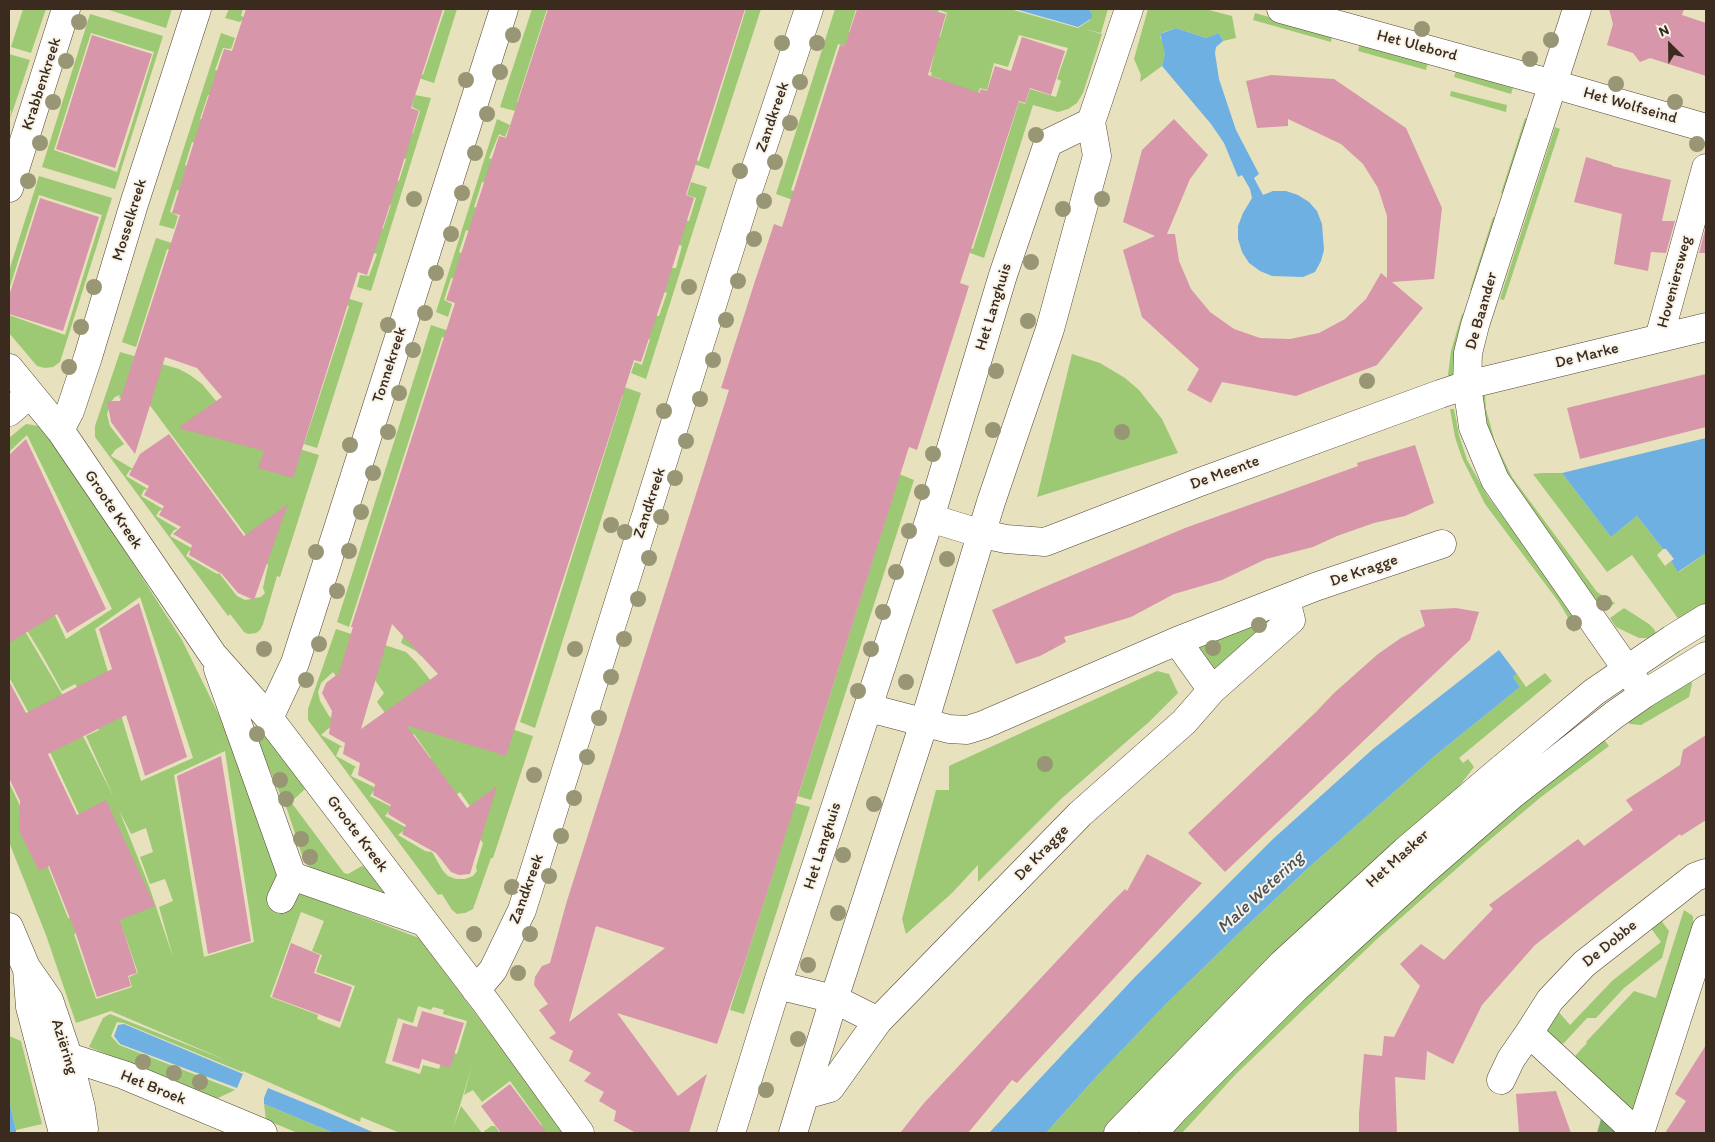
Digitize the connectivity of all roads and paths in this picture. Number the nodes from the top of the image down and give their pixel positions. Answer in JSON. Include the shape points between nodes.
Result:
{"nodes":[{"id":1,"x":66,"y":9,"type":"edge"},
{"id":2,"x":197,"y":9,"type":"edge"},
{"id":3,"x":504,"y":9,"type":"edge"},
{"id":4,"x":809,"y":9,"type":"edge"},
{"id":5,"x":1129,"y":9,"type":"edge"},
{"id":6,"x":1281,"y":9,"type":"edge"},
{"id":7,"x":1577,"y":9,"type":"edge"},
{"id":8,"x":1553,"y":84,"type":"junction"},
{"id":9,"x":1091,"y":122,"type":"junction"},
{"id":10,"x":1706,"y":128,"type":"edge"},
{"id":11,"x":1706,"y":168,"type":"edge"},
{"id":12,"x":9,"y":188,"type":"edge"},
{"id":13,"x":1706,"y":328,"type":"edge"},
{"id":14,"x":1659,"y":338,"type":"junction"},
{"id":15,"x":9,"y":368,"type":"edge"},
{"id":16,"x":1467,"y":385,"type":"junction"},
{"id":17,"x":30,"y":394,"type":"junction"},
{"id":18,"x":9,"y":412,"type":"edge"},
{"id":19,"x":60,"y":430,"type":"junction"},
{"id":20,"x":930,"y":518,"type":"junction"},
{"id":21,"x":982,"y":534,"type":"junction"},
{"id":22,"x":1442,"y":544,"type":"dead end"},
{"id":23,"x":1286,"y":600,"type":"junction"},
{"id":24,"x":1706,"y":618,"type":"edge"},
{"id":25,"x":1177,"y":641,"type":"junction"},
{"id":26,"x":213,"y":656,"type":"junction"},
{"id":27,"x":1706,"y":656,"type":"edge"},
{"id":28,"x":1627,"y":670,"type":"junction"},
{"id":29,"x":1212,"y":690,"type":"junction"},
{"id":30,"x":1644,"y":694,"type":"junction"},
{"id":31,"x":869,"y":708,"type":"junction"},
{"id":32,"x":269,"y":718,"type":"junction"},
{"id":33,"x":924,"y":722,"type":"junction"},
{"id":34,"x":1706,"y":873,"type":"edge"},
{"id":35,"x":424,"y":922,"type":"junction"},
{"id":36,"x":9,"y":928,"type":"edge"},
{"id":37,"x":1706,"y":929,"type":"edge"},
{"id":38,"x":26,"y":967,"type":"junction"},
{"id":39,"x":777,"y":985,"type":"junction"},
{"id":40,"x":476,"y":990,"type":"junction"},
{"id":41,"x":834,"y":998,"type":"junction"},
{"id":42,"x":878,"y":1021,"type":"junction"},
{"id":43,"x":1529,"y":1033,"type":"junction"},
{"id":44,"x":41,"y":1048,"type":"junction"},
{"id":45,"x":68,"y":1056,"type":"junction"},
{"id":46,"x":1501,"y":1080,"type":"dead end"},
{"id":47,"x":805,"y":1095,"type":"junction"},
{"id":48,"x":63,"y":1133,"type":"edge"},
{"id":49,"x":82,"y":1133,"type":"edge"},
{"id":50,"x":263,"y":1133,"type":"edge"},
{"id":51,"x":580,"y":1133,"type":"edge"},
{"id":52,"x":732,"y":1133,"type":"edge"},
{"id":53,"x":793,"y":1133,"type":"edge"},
{"id":54,"x":1118,"y":1133,"type":"edge"},
{"id":55,"x":1153,"y":1133,"type":"edge"},
{"id":56,"x":1639,"y":1133,"type":"edge"}],
"edges":[{"from":1,"to":12,"type":"street","name":"Krabbenkreek"},
{"from":2,"to":19,"type":"street","name":"Mosselkreek","via":[[88,357],[70,411]]},
{"from":3,"to":32,"type":"street","name":"Tonnekreek","via":[[295,663]]},
{"from":4,"to":40,"type":"street","name":"Zandkreek","via":[[748,191],[522,910],[493,970]]},
{"from":5,"to":9,"type":"street"},
{"from":6,"to":8,"type":"street","name":"Het Ulebord"},
{"from":7,"to":8,"type":"street","name":"De Baander"},
{"from":8,"to":10,"type":"street","name":"Het Wolfseind"},
{"from":8,"to":16,"type":"street","name":"De Baander","via":[[1475,325],[1468,353]]},
{"from":9,"to":20,"type":"street","name":"Het Langhuis","via":[[1048,143],[1003,275]]},
{"from":9,"to":21,"type":"street","via":[[1097,156],[1050,329]]},
{"from":11,"to":14,"type":"street","name":"Hoveniersweg"},
{"from":13,"to":14,"type":"street","name":"De Marke"},
{"from":14,"to":16,"type":"street","name":"De Marke"},
{"from":15,"to":17,"type":"street","name":"Groote Kreek"},
{"from":16,"to":21,"type":"street","name":"De Meente","via":[[1210,478],[1046,542]]},
{"from":16,"to":28,"type":"street","name":"De Baander","via":[[1473,427],[1495,480]]},
{"from":17,"to":18,"type":"street"},
{"from":17,"to":19,"type":"street","name":"Groote Kreek"},
{"from":19,"to":26,"type":"street","name":"Groote Kreek"},
{"from":20,"to":21,"type":"street"},
{"from":20,"to":31,"type":"street","name":"Het Langhuis"},
{"from":21,"to":33,"type":"street"},
{"from":22,"to":23,"type":"street","name":"De Kragge"},
{"from":23,"to":25,"type":"street","name":"De Kragge"},
{"from":23,"to":29,"type":"street","name":"De Kragge","via":[[1291,620]]},
{"from":24,"to":28,"type":"street","name":"Het Masker"},
{"from":25,"to":29,"type":"street"},
{"from":25,"to":33,"type":"street","name":"De Kragge","via":[[975,729],[957,730]]},
{"from":26,"to":32,"type":"street","name":"Groote Kreek"},
{"from":26,"to":35,"type":"street","name":"Groote Kreek","via":[[287,887]]},
{"from":27,"to":30,"type":"street","name":"Het Masker"},
{"from":28,"to":30,"type":"street","name":"De Baander"},
{"from":28,"to":54,"type":"street","name":"Het Masker","via":[[1585,700],[1405,851],[1282,964]]},
{"from":29,"to":42,"type":"street","name":"De Kragge","via":[[1184,722],[1080,814]]},
{"from":30,"to":55,"type":"street","name":"Het Masker","via":[[1512,794],[1423,872],[1295,989]]},
{"from":31,"to":33,"type":"street"},
{"from":31,"to":39,"type":"street","name":"Het Langhuis"},
{"from":32,"to":35,"type":"street","name":"Groote Kreek"},
{"from":33,"to":41,"type":"street"},
{"from":34,"to":43,"type":"street","name":"De Dobbe","via":[[1694,877],[1584,964],[1550,1000]]},
{"from":35,"to":40,"type":"street","name":"Groote Kreek"},
{"from":36,"to":38,"type":"street","name":"Aziëring"},
{"from":37,"to":56,"type":"street"},
{"from":38,"to":44,"type":"street","name":"Aziëring","via":[[30,1006]]},
{"from":38,"to":45,"type":"street","name":"Aziëring","via":[[49,1000]]},
{"from":39,"to":41,"type":"street"},
{"from":39,"to":52,"type":"street","name":"Het Langhuis"},
{"from":40,"to":51,"type":"street","name":"Groote Kreek"},
{"from":41,"to":42,"type":"street"},
{"from":41,"to":47,"type":"street"},
{"from":42,"to":47,"type":"street","name":"De Kragge","via":[[830,1088]]},
{"from":43,"to":46,"type":"street","name":"De Dobbe"},
{"from":43,"to":56,"type":"street"},
{"from":44,"to":45,"type":"street","name":"Het Broek"},
{"from":44,"to":48,"type":"street","name":"Aziëring"},
{"from":45,"to":49,"type":"street","name":"Aziëring","via":[[81,1108]]},
{"from":45,"to":50,"type":"street","name":"Het Broek","via":[[124,1075]]},
{"from":47,"to":53,"type":"street"}]}
